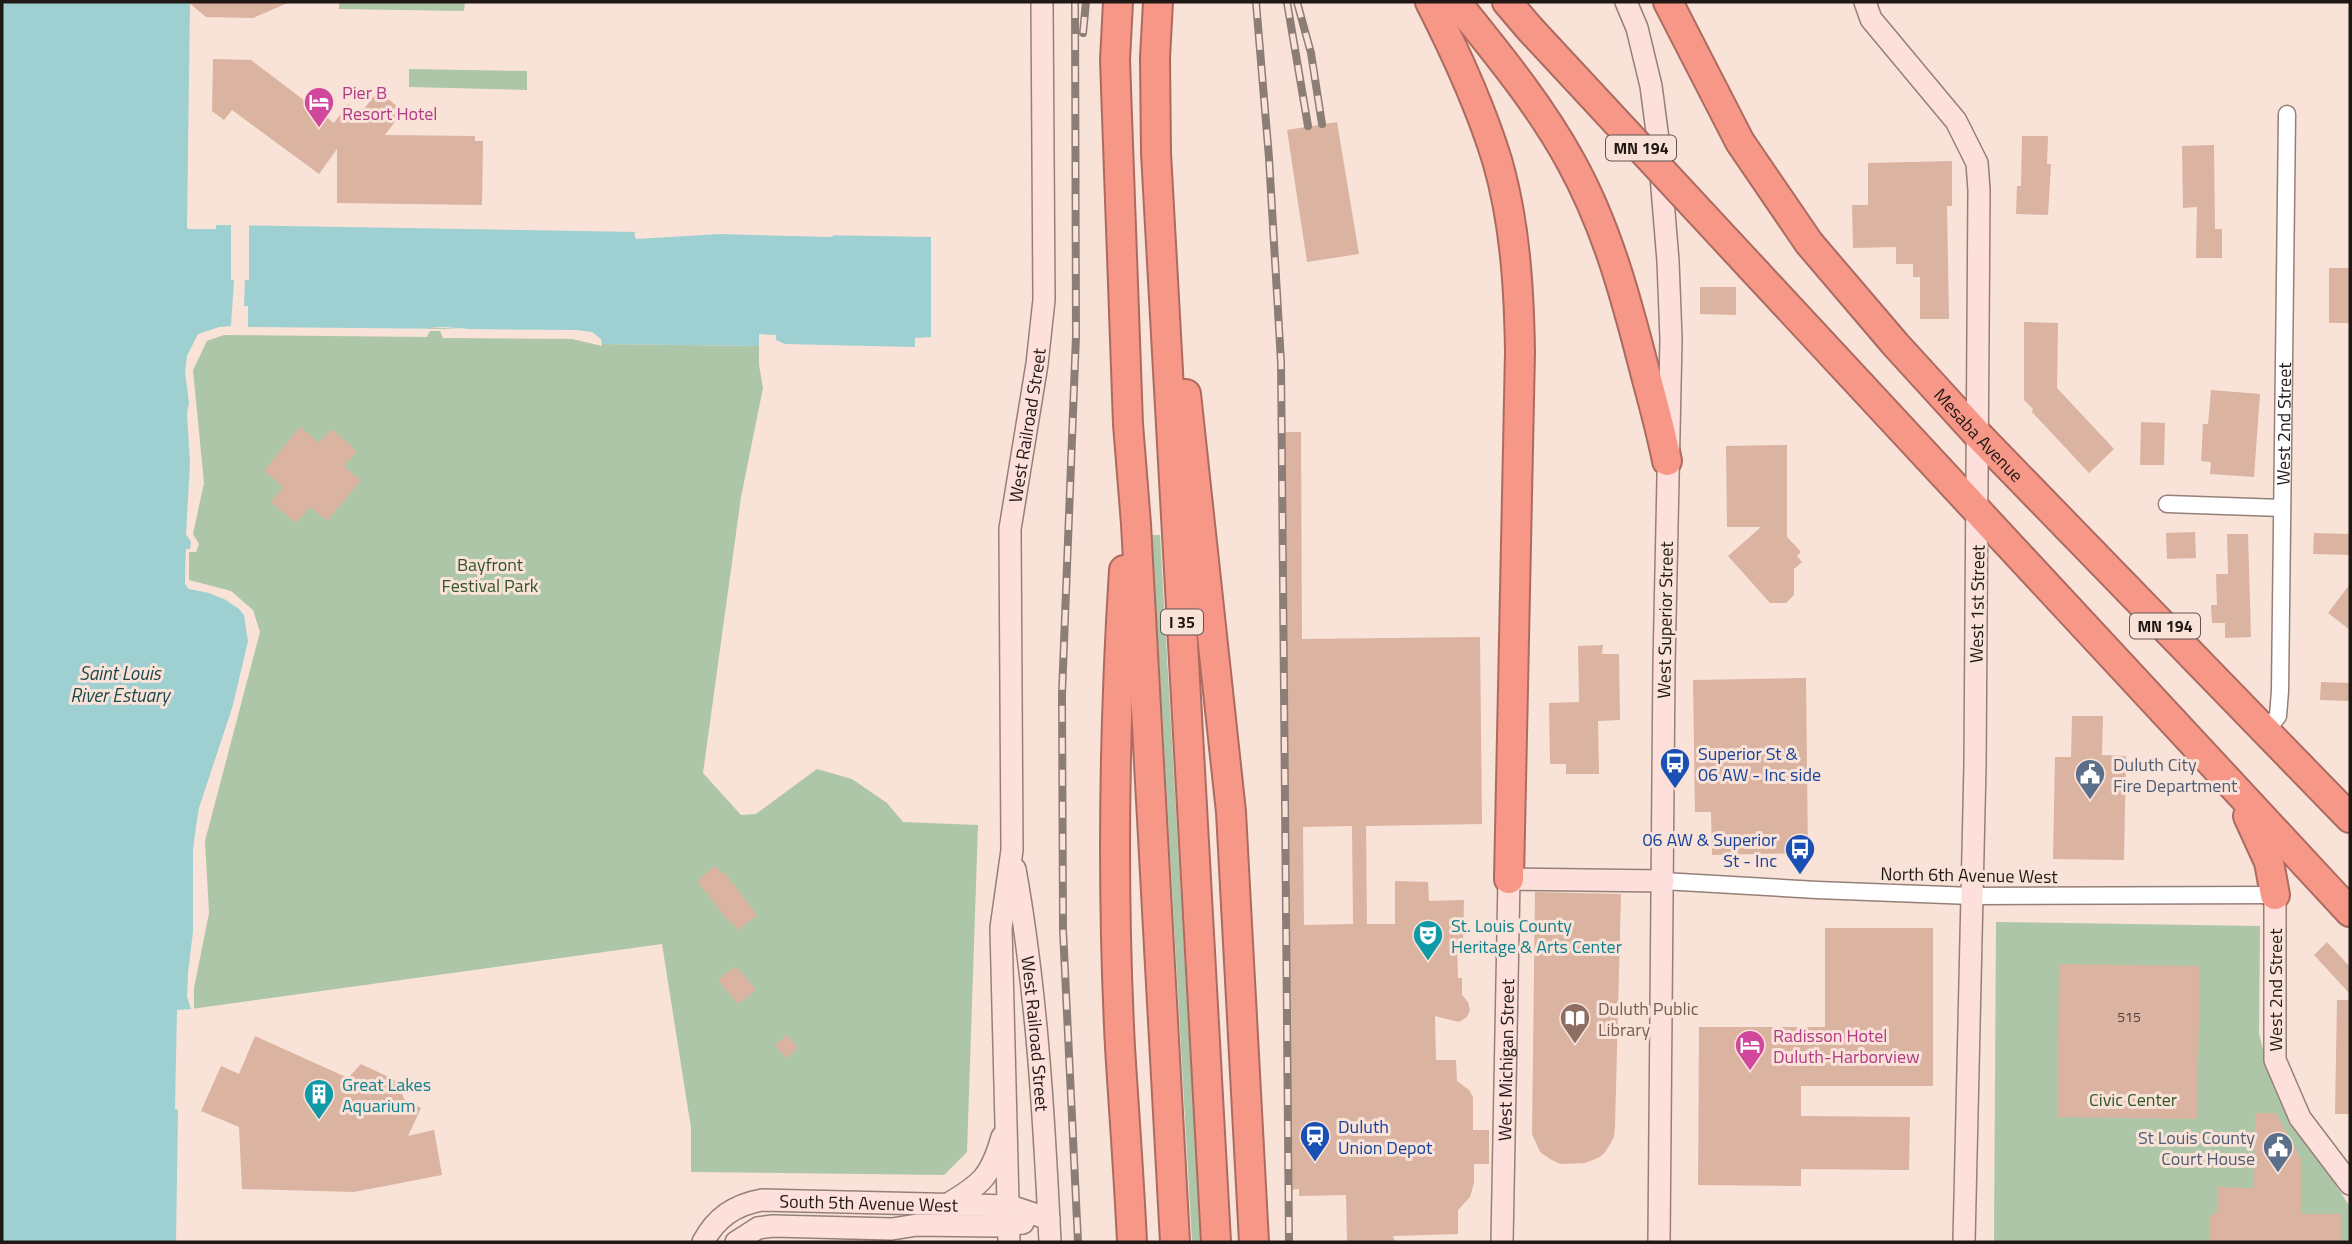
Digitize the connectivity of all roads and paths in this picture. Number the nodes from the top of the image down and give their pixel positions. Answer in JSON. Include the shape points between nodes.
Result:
{"nodes":[{"id":1,"x":1042,"y":2,"type":"edge"},
{"id":2,"x":1118,"y":2,"type":"edge"},
{"id":3,"x":1158,"y":2,"type":"edge"},
{"id":4,"x":1430,"y":2,"type":"edge"},
{"id":5,"x":1456,"y":2,"type":"edge"},
{"id":6,"x":1626,"y":2,"type":"edge"},
{"id":7,"x":1668,"y":2,"type":"edge"},
{"id":8,"x":1865,"y":2,"type":"edge"},
{"id":9,"x":1516,"y":12,"type":"edge"},
{"id":10,"x":2287,"y":114,"type":"dead end"},
{"id":11,"x":1162,"y":264,"type":"junction"},
{"id":12,"x":1979,"y":436,"type":"junction"},
{"id":13,"x":1667,"y":461,"type":"junction"},
{"id":14,"x":1131,"y":466,"type":"junction"},
{"id":15,"x":2167,"y":504,"type":"dead end"},
{"id":16,"x":2282,"y":508,"type":"junction"},
{"id":17,"x":1978,"y":510,"type":"junction"},
{"id":18,"x":2267,"y":730,"type":"junction"},
{"id":19,"x":2228,"y":783,"type":"junction"},
{"id":20,"x":2350,"y":818,"type":"edge"},
{"id":21,"x":1012,"y":850,"type":"junction"},
{"id":22,"x":1509,"y":879,"type":"junction"},
{"id":23,"x":1663,"y":881,"type":"junction"},
{"id":24,"x":2275,"y":895,"type":"junction"},
{"id":25,"x":1972,"y":896,"type":"junction"},
{"id":26,"x":2350,"y":912,"type":"edge"},
{"id":27,"x":1005,"y":1118,"type":"junction"},
{"id":28,"x":2350,"y":1184,"type":"edge"},
{"id":29,"x":947,"y":1204,"type":"junction"},
{"id":30,"x":1049,"y":1219,"type":"junction"},
{"id":31,"x":1009,"y":1225,"type":"edge"},
{"id":32,"x":892,"y":1229,"type":"junction"},
{"id":33,"x":703,"y":1242,"type":"edge"},
{"id":34,"x":736,"y":1242,"type":"edge"},
{"id":35,"x":969,"y":1242,"type":"edge"},
{"id":36,"x":1050,"y":1242,"type":"edge"},
{"id":37,"x":1132,"y":1242,"type":"edge"},
{"id":38,"x":1175,"y":1242,"type":"edge"},
{"id":39,"x":1216,"y":1242,"type":"edge"},
{"id":40,"x":1254,"y":1242,"type":"edge"},
{"id":41,"x":1502,"y":1242,"type":"edge"},
{"id":42,"x":1659,"y":1242,"type":"edge"},
{"id":43,"x":1964,"y":1242,"type":"edge"}],
"edges":[{"from":1,"to":21,"type":"street","name":"West Railroad Street","via":[[1044,300],[1010,529]]},
{"from":2,"to":14,"type":"highway","number":"I 35","via":[[1115,72]]},
{"from":3,"to":11,"type":"highway","number":"I 35","via":[[1155,116]]},
{"from":4,"to":22,"type":"highway","via":[[1461,62],[1498,163],[1519,294]]},
{"from":5,"to":13,"type":"highway","via":[[1550,126],[1593,207],[1621,283]]},
{"from":6,"to":13,"type":"street","name":"West Superior Street","via":[[1651,86],[1658,139],[1671,339]]},
{"from":7,"to":12,"type":"highway","name":"Mesaba Avenue","number":"MN 194","via":[[1740,142],[1799,231]]},
{"from":8,"to":12,"type":"street","name":"West 1st Street","via":[[1871,19],[1956,121],[1977,163]]},
{"from":9,"to":17,"type":"highway","number":"MN 194","bridge":true},
{"from":10,"to":16,"type":"street","name":"West 2nd Street"},
{"from":11,"to":39,"type":"highway","number":"I 35"},
{"from":11,"to":40,"type":"highway","via":[[1183,362],[1231,812]]},
{"from":12,"to":17,"type":"street","name":"West 1st Street"},
{"from":12,"to":18,"type":"highway","name":"Mesaba Avenue","number":"MN 194"},
{"from":13,"to":23,"type":"street","name":"West Superior Street"},
{"from":14,"to":37,"type":"highway","via":[[1117,684],[1116,863],[1120,1045]]},
{"from":14,"to":38,"type":"highway","number":"I 35"},
{"from":15,"to":16,"type":"street"},
{"from":16,"to":18,"type":"street","name":"West 2nd Street","via":[[2280,706]]},
{"from":17,"to":19,"type":"highway","number":"MN 194"},
{"from":17,"to":25,"type":"street","name":"West 1st Street"},
{"from":18,"to":20,"type":"highway","name":"Mesaba Avenue","number":"MN 194"},
{"from":19,"to":24,"type":"highway","name":"West 2nd Street","via":[[2254,826],[2269,862]]},
{"from":19,"to":26,"type":"highway","number":"MN 194"},
{"from":21,"to":27,"type":"street","name":"West Railroad Street","via":[[1001,928]]},
{"from":21,"to":30,"type":"street","name":"West Railroad Street","via":[[1040,1070]]},
{"from":22,"to":23,"type":"street"},
{"from":22,"to":41,"type":"street","name":"West Michigan Street"},
{"from":23,"to":25,"type":"street","name":"North 6th Avenue West"},
{"from":23,"to":42,"type":"street","name":"West Superior Street"},
{"from":24,"to":25,"type":"street","name":"North 6th Avenue West"},
{"from":24,"to":28,"type":"street","name":"West 2nd Street","via":[[2275,1060],[2300,1118]]},
{"from":25,"to":43,"type":"street","name":"West 1st Street"},
{"from":27,"to":29,"type":"street","via":[[996,1158],[985,1179]]},
{"from":27,"to":31,"type":"street","name":"West Railroad Street"},
{"from":29,"to":31,"type":"street","name":"South 5th Avenue West"},
{"from":29,"to":33,"type":"street","name":"South 5th Avenue West","via":[[762,1200],[730,1210]]},
{"from":30,"to":31,"type":"street","name":"South 5th Avenue West"},
{"from":30,"to":36,"type":"street","name":"West Railroad Street"},
{"from":31,"to":32,"type":"street"},
{"from":32,"to":34,"type":"street","via":[[773,1226],[758,1228]]},
{"from":32,"to":35,"type":"street","via":[[949,1235]]}]}
